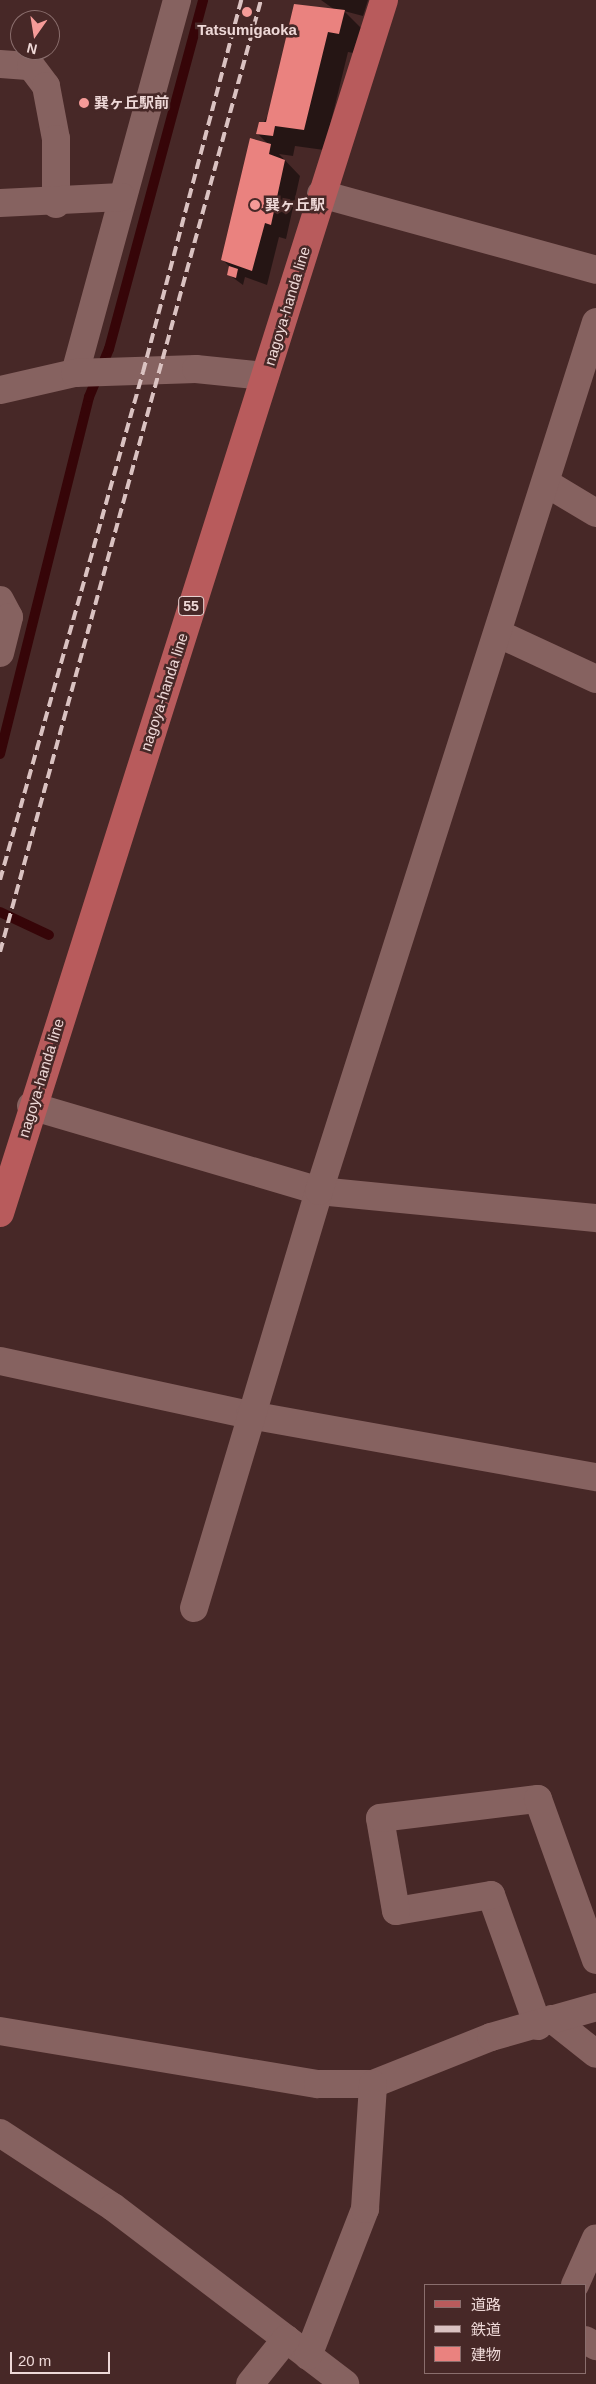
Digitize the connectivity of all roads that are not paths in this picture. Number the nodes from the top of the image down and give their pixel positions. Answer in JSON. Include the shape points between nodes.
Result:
{"nodes":[{"id":1,"x":177,"y":0,"type":"edge"},
{"id":2,"x":384,"y":0,"type":"edge"},
{"id":3,"x":0,"y":64,"type":"edge"},
{"id":4,"x":321,"y":194,"type":"junction"},
{"id":5,"x":122,"y":197,"type":"junction"},
{"id":6,"x":0,"y":203,"type":"edge"},
{"id":7,"x":56,"y":204,"type":"junction"},
{"id":8,"x":596,"y":270,"type":"edge"},
{"id":9,"x":596,"y":322,"type":"edge"},
{"id":10,"x":75,"y":373,"type":"junction"},
{"id":11,"x":265,"y":376,"type":"junction"},
{"id":12,"x":0,"y":390,"type":"edge"},
{"id":13,"x":546,"y":483,"type":"junction"},
{"id":14,"x":596,"y":513,"type":"edge"},
{"id":15,"x":0,"y":600,"type":"edge"},
{"id":16,"x":500,"y":634,"type":"junction"},
{"id":17,"x":0,"y":653,"type":"edge"},
{"id":18,"x":596,"y":680,"type":"edge"},
{"id":19,"x":31,"y":1106,"type":"junction"},
{"id":20,"x":319,"y":1191,"type":"junction"},
{"id":21,"x":0,"y":1213,"type":"edge"},
{"id":22,"x":596,"y":1218,"type":"edge"},
{"id":23,"x":0,"y":1361,"type":"edge"},
{"id":24,"x":250,"y":1415,"type":"junction"},
{"id":25,"x":596,"y":1477,"type":"edge"},
{"id":26,"x":194,"y":1608,"type":"dead end"},
{"id":27,"x":596,"y":1960,"type":"edge"},
{"id":28,"x":596,"y":2007,"type":"edge"},
{"id":29,"x":545,"y":2023,"type":"junction"},
{"id":30,"x":0,"y":2031,"type":"edge"},
{"id":31,"x":596,"y":2054,"type":"edge"},
{"id":32,"x":374,"y":2084,"type":"junction"},
{"id":33,"x":0,"y":2132,"type":"edge"},
{"id":34,"x":596,"y":2238,"type":"edge"},
{"id":35,"x":575,"y":2284,"type":"edge"},
{"id":36,"x":286,"y":2339,"type":"junction"},
{"id":37,"x":308,"y":2356,"type":"junction"},
{"id":38,"x":250,"y":2384,"type":"edge"},
{"id":39,"x":345,"y":2384,"type":"edge"}],
"edges":[{"from":1,"to":5,"type":"street"},
{"from":2,"to":4,"type":"main road","name":"nagoya-handa line","number":"55"},
{"from":3,"to":7,"type":"street","via":[[31,66],[46,86],[56,139]]},
{"from":4,"to":8,"type":"street"},
{"from":4,"to":11,"type":"main road","name":"nagoya-handa line","number":"55"},
{"from":5,"to":7,"type":"street"},
{"from":5,"to":10,"type":"street"},
{"from":6,"to":7,"type":"street"},
{"from":9,"to":13,"type":"street"},
{"from":10,"to":11,"type":"street","via":[[196,369]]},
{"from":10,"to":12,"type":"street"},
{"from":11,"to":19,"type":"main road","name":"nagoya-handa line","number":"55"},
{"from":13,"to":14,"type":"street"},
{"from":13,"to":16,"type":"street"},
{"from":15,"to":17,"type":"street","via":[[9,617]]},
{"from":16,"to":18,"type":"street"},
{"from":16,"to":20,"type":"street"},
{"from":19,"to":20,"type":"street"},
{"from":19,"to":21,"type":"main road","name":"nagoya-handa line","number":"55"},
{"from":20,"to":22,"type":"street"},
{"from":20,"to":24,"type":"street"},
{"from":23,"to":24,"type":"street"},
{"from":24,"to":25,"type":"street"},
{"from":24,"to":26,"type":"street"},
{"from":27,"to":29,"type":"street","via":[[538,1799],[380,1818],[396,1912],[491,1895]]},
{"from":28,"to":29,"type":"street"},
{"from":29,"to":31,"type":"street"},
{"from":29,"to":32,"type":"street","via":[[491,2037]]},
{"from":30,"to":32,"type":"street","via":[[318,2084]]},
{"from":32,"to":37,"type":"street","via":[[365,2209]]},
{"from":33,"to":36,"type":"street","via":[[62,2170]]},
{"from":34,"to":35,"type":"street"},
{"from":36,"to":37,"type":"street"},
{"from":36,"to":38,"type":"street"},
{"from":37,"to":39,"type":"street"}]}
